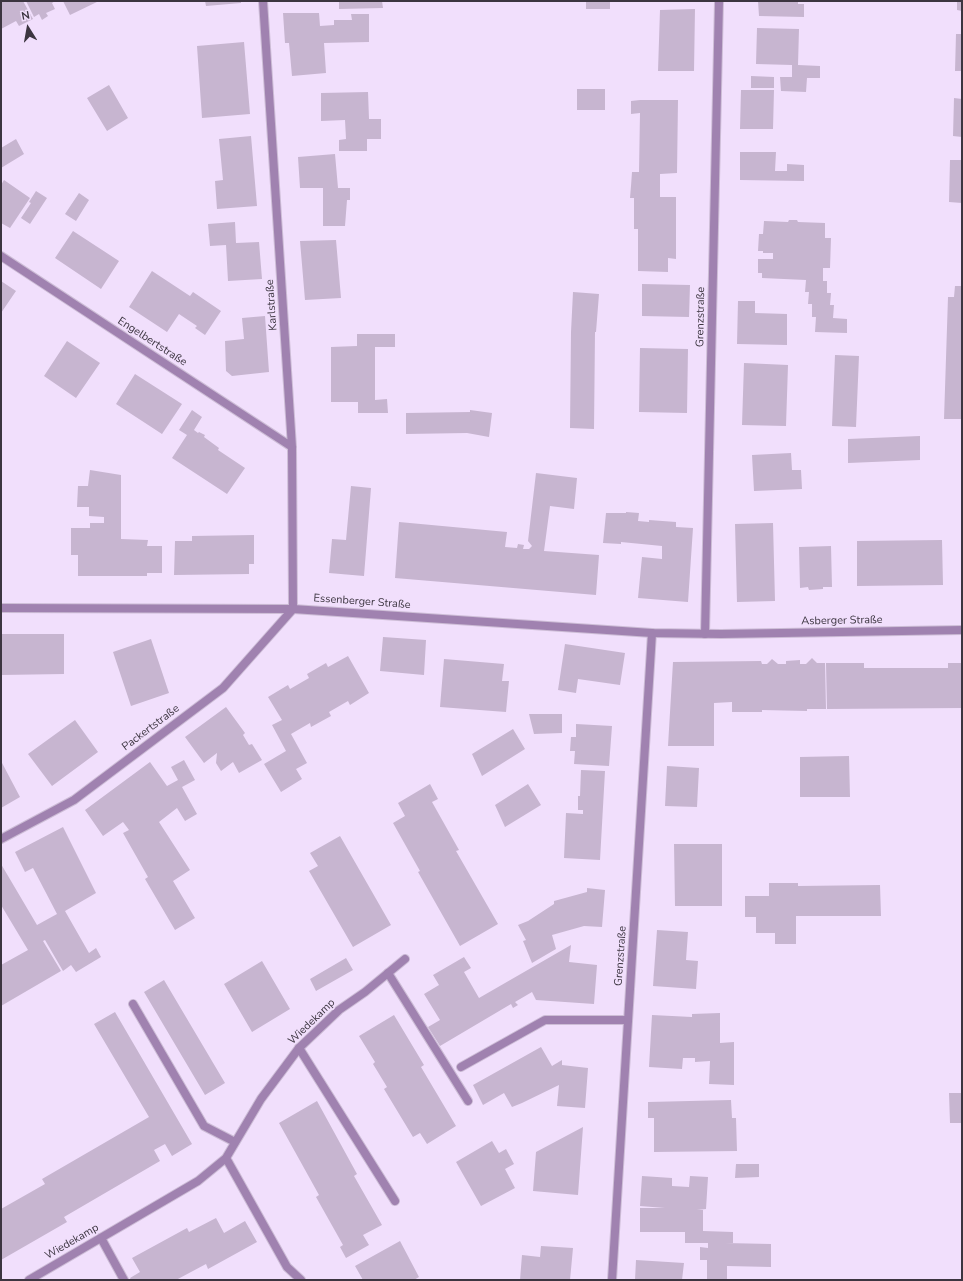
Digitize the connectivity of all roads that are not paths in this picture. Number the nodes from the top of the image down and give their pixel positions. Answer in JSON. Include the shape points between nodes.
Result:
{"nodes":[{"id":1,"x":263,"y":1,"type":"edge"},
{"id":2,"x":719,"y":1,"type":"edge"},
{"id":3,"x":1,"y":256,"type":"edge"},
{"id":4,"x":292,"y":447,"type":"junction"},
{"id":5,"x":1,"y":608,"type":"edge"},
{"id":6,"x":293,"y":609,"type":"junction"},
{"id":7,"x":962,"y":630,"type":"edge"},
{"id":8,"x":652,"y":633,"type":"junction"},
{"id":9,"x":705,"y":634,"type":"junction"},
{"id":10,"x":721,"y":634,"type":"joint"},
{"id":11,"x":1,"y":839,"type":"edge"},
{"id":12,"x":405,"y":959,"type":"dead end"},
{"id":13,"x":388,"y":973,"type":"junction"},
{"id":14,"x":133,"y":1004,"type":"dead end"},
{"id":15,"x":628,"y":1020,"type":"junction"},
{"id":16,"x":299,"y":1048,"type":"junction"},
{"id":17,"x":462,"y":1066,"type":"dead end"},
{"id":18,"x":468,"y":1101,"type":"dead end"},
{"id":19,"x":235,"y":1142,"type":"junction"},
{"id":20,"x":226,"y":1158,"type":"junction"},
{"id":21,"x":395,"y":1201,"type":"dead end"},
{"id":22,"x":101,"y":1238,"type":"junction"},
{"id":23,"x":29,"y":1280,"type":"edge"},
{"id":24,"x":124,"y":1280,"type":"edge"},
{"id":25,"x":301,"y":1280,"type":"edge"},
{"id":26,"x":612,"y":1280,"type":"edge"}],
"edges":[{"from":1,"to":4,"type":"street","name":"Karlstraße"},
{"from":2,"to":9,"type":"street","name":"Grenzstraße"},
{"from":3,"to":4,"type":"street","name":"Engelbertstraße"},
{"from":4,"to":6,"type":"street","name":"Karlstraße"},
{"from":5,"to":6,"type":"street","name":"Essenberger Straße"},
{"from":6,"to":8,"type":"street","name":"Essenberger Straße"},
{"from":6,"to":11,"type":"street","name":"Packertstraße","via":[[223,688],[74,800]]},
{"from":7,"to":10,"type":"street","name":"Asberger Straße"},
{"from":8,"to":9,"type":"street","name":"Essenberger Straße"},
{"from":8,"to":15,"type":"street","name":"Grenzstraße"},
{"from":9,"to":10,"type":"street","name":"Essenberger Straße"},
{"from":12,"to":13,"type":"street","name":"Wiedekamp"},
{"from":13,"to":16,"type":"street","name":"Wiedekamp","via":[[339,1010]]},
{"from":13,"to":18,"type":"street"},
{"from":14,"to":19,"type":"street","via":[[204,1126]]},
{"from":15,"to":17,"type":"street","via":[[545,1020]]},
{"from":15,"to":26,"type":"street","name":"Grenzstraße"},
{"from":16,"to":19,"type":"street","name":"Wiedekamp","via":[[260,1099]]},
{"from":16,"to":21,"type":"street"},
{"from":19,"to":20,"type":"street","name":"Wiedekamp"},
{"from":20,"to":22,"type":"street","name":"Wiedekamp","via":[[198,1181]]},
{"from":20,"to":25,"type":"street","via":[[288,1267]]},
{"from":22,"to":23,"type":"street","name":"Wiedekamp"},
{"from":22,"to":24,"type":"street"}]}
